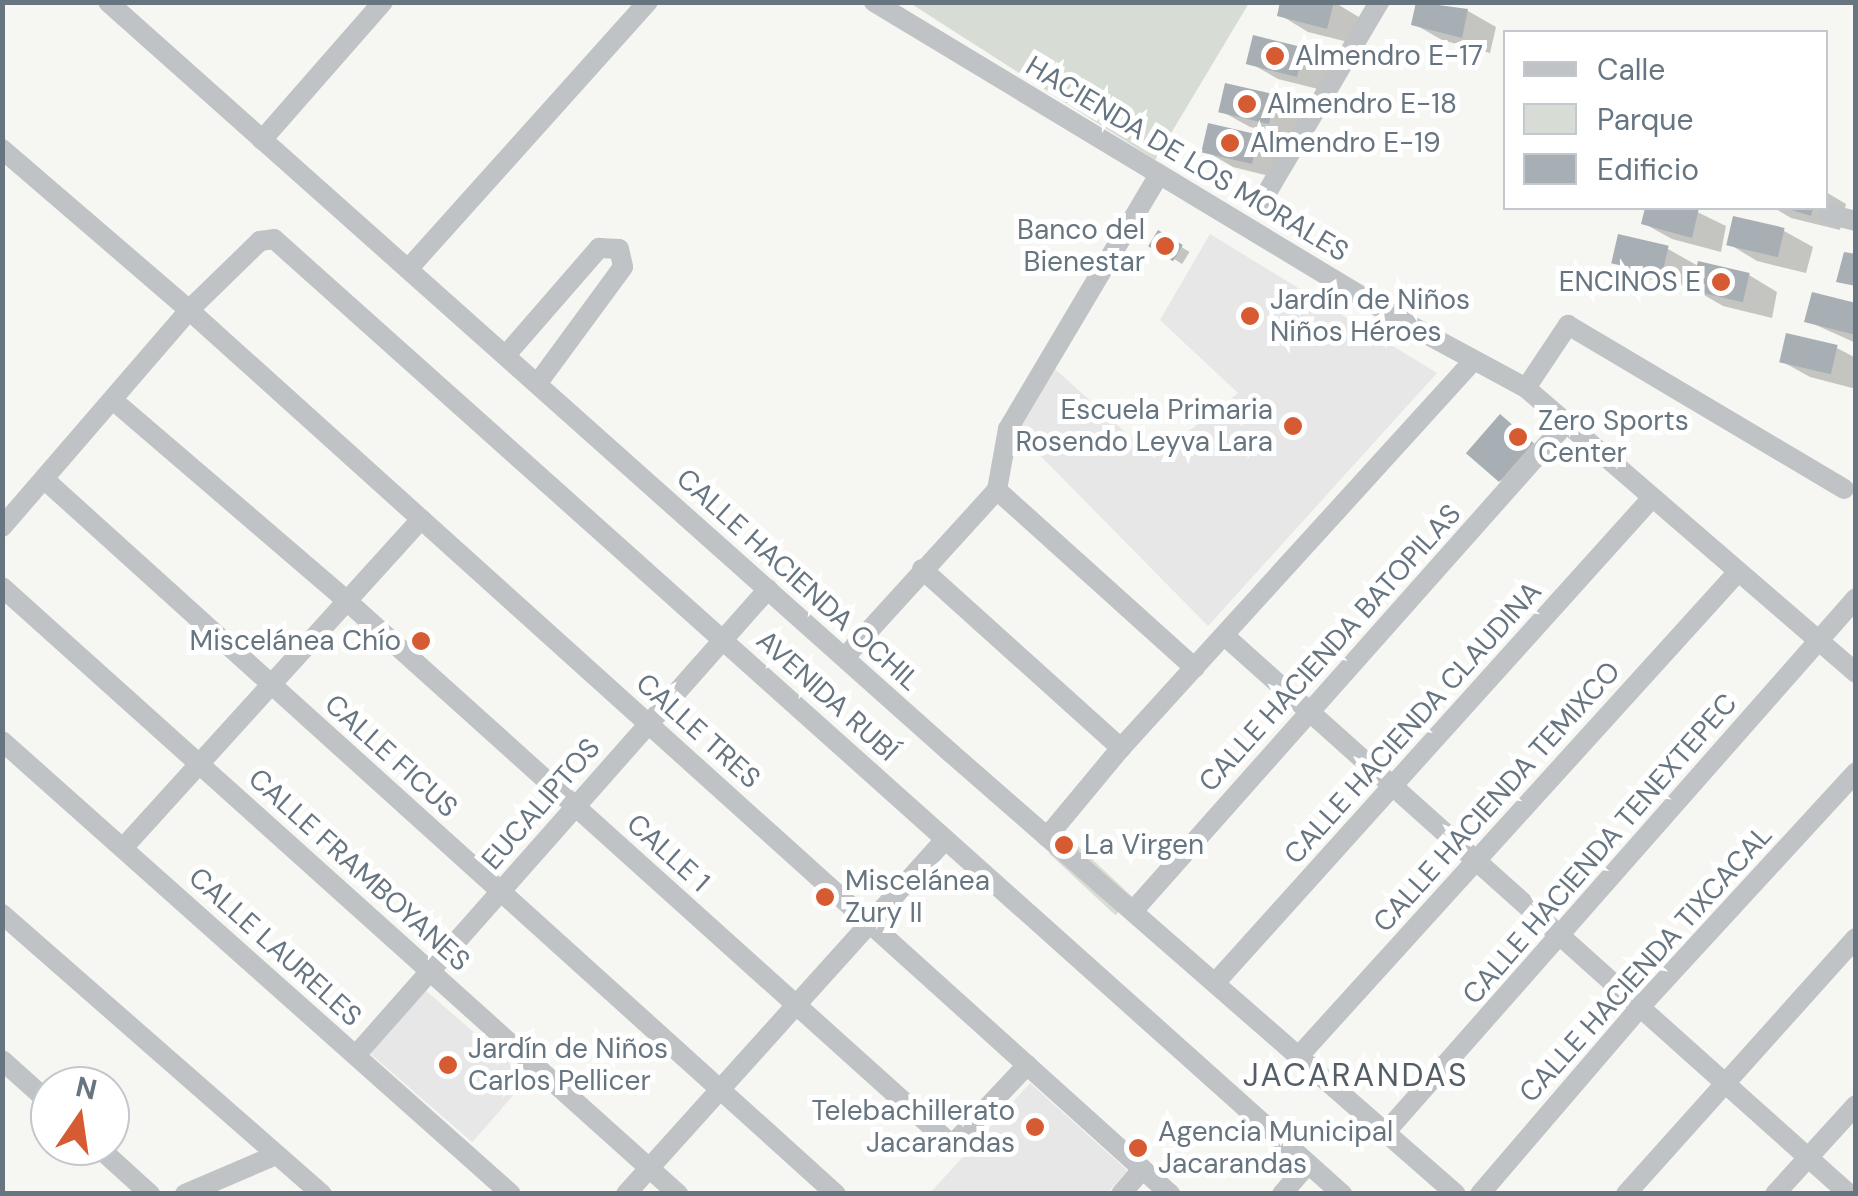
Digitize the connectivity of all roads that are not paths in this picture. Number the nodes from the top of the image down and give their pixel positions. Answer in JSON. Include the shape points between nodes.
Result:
{"nodes":[{"id":1,"x":108,"y":2,"type":"edge"},
{"id":2,"x":383,"y":2,"type":"edge"},
{"id":3,"x":648,"y":2,"type":"edge"},
{"id":4,"x":874,"y":2,"type":"edge"},
{"id":5,"x":1379,"y":2,"type":"edge"},
{"id":6,"x":262,"y":140,"type":"junction"},
{"id":7,"x":2,"y":149,"type":"edge"},
{"id":8,"x":1159,"y":175,"type":"junction"},
{"id":9,"x":1262,"y":201,"type":"dead end"},
{"id":10,"x":1828,"y":214,"type":"dead end"},
{"id":11,"x":1856,"y":221,"type":"edge"},
{"id":12,"x":408,"y":268,"type":"junction"},
{"id":13,"x":189,"y":310,"type":"junction"},
{"id":14,"x":506,"y":356,"type":"junction"},
{"id":15,"x":1473,"y":361,"type":"junction"},
{"id":16,"x":537,"y":384,"type":"junction"},
{"id":17,"x":1526,"y":388,"type":"junction"},
{"id":18,"x":114,"y":401,"type":"junction"},
{"id":19,"x":1568,"y":421,"type":"junction"},
{"id":20,"x":44,"y":479,"type":"junction"},
{"id":21,"x":997,"y":490,"type":"junction"},
{"id":22,"x":1844,"y":490,"type":"dead end"},
{"id":23,"x":1651,"y":499,"type":"junction"},
{"id":24,"x":421,"y":519,"type":"junction"},
{"id":25,"x":2,"y":527,"type":"edge"},
{"id":26,"x":922,"y":568,"type":"junction"},
{"id":27,"x":1737,"y":573,"type":"junction"},
{"id":28,"x":2,"y":587,"type":"edge"},
{"id":29,"x":768,"y":590,"type":"junction"},
{"id":30,"x":1856,"y":598,"type":"edge"},
{"id":31,"x":347,"y":601,"type":"junction"},
{"id":32,"x":1226,"y":637,"type":"junction"},
{"id":33,"x":724,"y":639,"type":"junction"},
{"id":34,"x":1820,"y":640,"type":"junction"},
{"id":35,"x":845,"y":657,"type":"junction"},
{"id":36,"x":1195,"y":668,"type":"junction"},
{"id":37,"x":1856,"y":674,"type":"edge"},
{"id":38,"x":271,"y":684,"type":"junction"},
{"id":39,"x":1309,"y":711,"type":"junction"},
{"id":40,"x":649,"y":724,"type":"junction"},
{"id":41,"x":2,"y":742,"type":"edge"},
{"id":42,"x":1121,"y":748,"type":"junction"},
{"id":43,"x":200,"y":764,"type":"junction"},
{"id":44,"x":1856,"y":772,"type":"edge"},
{"id":45,"x":1394,"y":787,"type":"junction"},
{"id":46,"x":576,"y":807,"type":"junction"},
{"id":47,"x":1048,"y":837,"type":"junction"},
{"id":48,"x":945,"y":840,"type":"junction"},
{"id":49,"x":122,"y":848,"type":"junction"},
{"id":50,"x":1476,"y":861,"type":"junction"},
{"id":51,"x":500,"y":892,"type":"junction"},
{"id":52,"x":1133,"y":911,"type":"junction"},
{"id":53,"x":2,"y":914,"type":"edge"},
{"id":54,"x":870,"y":923,"type":"junction"},
{"id":55,"x":1562,"y":937,"type":"junction"},
{"id":56,"x":1856,"y":938,"type":"edge"},
{"id":57,"x":430,"y":971,"type":"junction"},
{"id":58,"x":1215,"y":983,"type":"junction"},
{"id":59,"x":796,"y":1005,"type":"junction"},
{"id":60,"x":1640,"y":1007,"type":"junction"},
{"id":61,"x":356,"y":1056,"type":"junction"},
{"id":62,"x":1298,"y":1057,"type":"junction"},
{"id":63,"x":2,"y":1060,"type":"edge"},
{"id":64,"x":1028,"y":1065,"type":"junction"},
{"id":65,"x":1725,"y":1083,"type":"junction"},
{"id":66,"x":30,"y":1085,"type":"edge"},
{"id":67,"x":720,"y":1090,"type":"junction"},
{"id":68,"x":1856,"y":1105,"type":"edge"},
{"id":69,"x":1384,"y":1134,"type":"junction"},
{"id":70,"x":276,"y":1154,"type":"junction"},
{"id":71,"x":1806,"y":1156,"type":"junction"},
{"id":72,"x":1308,"y":1164,"type":"junction"},
{"id":73,"x":119,"y":1166,"type":"edge"},
{"id":74,"x":649,"y":1168,"type":"junction"},
{"id":75,"x":1144,"y":1169,"type":"junction"},
{"id":76,"x":828,"y":1191,"type":"edge"},
{"id":77,"x":150,"y":1194,"type":"edge"},
{"id":78,"x":185,"y":1194,"type":"edge"},
{"id":79,"x":322,"y":1194,"type":"edge"},
{"id":80,"x":511,"y":1194,"type":"edge"},
{"id":81,"x":626,"y":1194,"type":"edge"},
{"id":82,"x":678,"y":1194,"type":"edge"},
{"id":83,"x":1121,"y":1194,"type":"edge"},
{"id":84,"x":1170,"y":1194,"type":"edge"},
{"id":85,"x":1282,"y":1194,"type":"edge"},
{"id":86,"x":1342,"y":1194,"type":"edge"},
{"id":87,"x":1456,"y":1194,"type":"edge"},
{"id":88,"x":1480,"y":1194,"type":"edge"},
{"id":89,"x":1626,"y":1194,"type":"edge"},
{"id":90,"x":1775,"y":1194,"type":"edge"},
{"id":91,"x":1849,"y":1194,"type":"edge"}],
"edges":[{"from":1,"to":6,"type":"street","name":"CALLE HACIENDA OCHIL"},
{"from":2,"to":6,"type":"street"},
{"from":3,"to":12,"type":"street"},
{"from":4,"to":8,"type":"street","name":"HACIENDA DE LOS MORALES"},
{"from":5,"to":9,"type":"street"},
{"from":6,"to":12,"type":"street","name":"CALLE HACIENDA OCHIL"},
{"from":7,"to":13,"type":"street","name":"CALLE TRES"},
{"from":8,"to":15,"type":"street","name":"HACIENDA DE LOS MORALES"},
{"from":8,"to":21,"type":"street","via":[[1008,428]]},
{"from":10,"to":11,"type":"street"},
{"from":12,"to":14,"type":"street","name":"CALLE HACIENDA OCHIL"},
{"from":13,"to":18,"type":"street"},
{"from":13,"to":24,"type":"street","name":"CALLE TRES"},
{"from":13,"to":33,"type":"street","name":"AVENIDA RUBÍ","via":[[260,241],[274,239]]},
{"from":14,"to":16,"type":"street","name":"CALLE HACIENDA OCHIL"},
{"from":14,"to":16,"type":"street","via":[[599,248],[620,249],[623,267]]},
{"from":15,"to":17,"type":"street","name":"HACIENDA DE LOS MORALES"},
{"from":15,"to":32,"type":"street"},
{"from":16,"to":29,"type":"street","name":"CALLE HACIENDA OCHIL"},
{"from":17,"to":19,"type":"street","name":"HACIENDA DE LOS MORALES"},
{"from":17,"to":22,"type":"street","via":[[1568,325]]},
{"from":18,"to":20,"type":"street"},
{"from":18,"to":31,"type":"street","name":"CALLE 1"},
{"from":19,"to":23,"type":"street","name":"HACIENDA DE LOS MORALES"},
{"from":19,"to":39,"type":"street","name":"CALLE HACIENDA BATOPILAS"},
{"from":20,"to":25,"type":"street"},
{"from":20,"to":38,"type":"street","name":"CALLE FICUS"},
{"from":21,"to":26,"type":"street"},
{"from":21,"to":36,"type":"street"},
{"from":23,"to":27,"type":"street","name":"HACIENDA DE LOS MORALES"},
{"from":23,"to":45,"type":"street","name":"CALLE HACIENDA CLAUDINA"},
{"from":24,"to":31,"type":"street"},
{"from":24,"to":40,"type":"street","name":"CALLE TRES"},
{"from":26,"to":35,"type":"street"},
{"from":26,"to":42,"type":"street"},
{"from":27,"to":34,"type":"street","name":"HACIENDA DE LOS MORALES"},
{"from":27,"to":50,"type":"street","name":"CALLE HACIENDA TEMIXCO"},
{"from":28,"to":43,"type":"street","name":"CALLE FRAMBOYANES"},
{"from":29,"to":33,"type":"street","name":"EUCALIPTOS"},
{"from":29,"to":35,"type":"street","name":"CALLE HACIENDA OCHIL"},
{"from":30,"to":34,"type":"street","name":"CALLE HACIENDA TENEXTEPEC"},
{"from":31,"to":38,"type":"street"},
{"from":31,"to":46,"type":"street","name":"CALLE 1"},
{"from":32,"to":36,"type":"street"},
{"from":32,"to":39,"type":"street"},
{"from":33,"to":40,"type":"street","name":"EUCALIPTOS"},
{"from":33,"to":48,"type":"street","name":"AVENIDA RUBÍ"},
{"from":34,"to":37,"type":"street","name":"HACIENDA DE LOS MORALES"},
{"from":34,"to":55,"type":"street","name":"CALLE HACIENDA TENEXTEPEC"},
{"from":35,"to":47,"type":"street","name":"CALLE HACIENDA OCHIL"},
{"from":36,"to":42,"type":"street"},
{"from":38,"to":43,"type":"street"},
{"from":38,"to":51,"type":"street","name":"CALLE FICUS"},
{"from":39,"to":45,"type":"street"},
{"from":39,"to":52,"type":"street","name":"CALLE HACIENDA BATOPILAS"},
{"from":40,"to":46,"type":"street","name":"EUCALIPTOS"},
{"from":40,"to":54,"type":"street","name":"CALLE TRES"},
{"from":41,"to":49,"type":"street","name":"CALLE LAURELES"},
{"from":42,"to":47,"type":"street"},
{"from":43,"to":49,"type":"street"},
{"from":43,"to":57,"type":"street","name":"CALLE FRAMBOYANES"},
{"from":44,"to":60,"type":"street","name":"CALLE HACIENDA TIXCACAL"},
{"from":45,"to":50,"type":"street"},
{"from":45,"to":58,"type":"street","name":"CALLE HACIENDA CLAUDINA"},
{"from":46,"to":51,"type":"street","name":"EUCALIPTOS"},
{"from":46,"to":59,"type":"street","name":"CALLE 1"},
{"from":47,"to":52,"type":"street","name":"CALLE HACIENDA OCHIL"},
{"from":48,"to":54,"type":"street"},
{"from":48,"to":72,"type":"street","name":"AVENIDA RUBÍ"},
{"from":49,"to":61,"type":"street","name":"CALLE LAURELES"},
{"from":50,"to":55,"type":"street"},
{"from":50,"to":62,"type":"street","name":"CALLE HACIENDA TEMIXCO"},
{"from":51,"to":57,"type":"street","name":"EUCALIPTOS"},
{"from":51,"to":67,"type":"street","name":"CALLE FICUS"},
{"from":52,"to":58,"type":"street","name":"CALLE HACIENDA OCHIL"},
{"from":53,"to":70,"type":"street"},
{"from":54,"to":59,"type":"street"},
{"from":54,"to":64,"type":"street","name":"CALLE TRES"},
{"from":55,"to":60,"type":"street"},
{"from":55,"to":69,"type":"street","name":"CALLE HACIENDA TENEXTEPEC"},
{"from":56,"to":65,"type":"street"},
{"from":57,"to":61,"type":"street","name":"EUCALIPTOS"},
{"from":57,"to":74,"type":"street","name":"CALLE FRAMBOYANES"},
{"from":58,"to":62,"type":"street","name":"CALLE HACIENDA OCHIL"},
{"from":59,"to":64,"type":"street","name":"CALLE 1","via":[[952,1145]]},
{"from":59,"to":67,"type":"street"},
{"from":60,"to":65,"type":"street"},
{"from":60,"to":88,"type":"street","name":"CALLE HACIENDA TIXCACAL"},
{"from":61,"to":80,"type":"street","name":"CALLE LAURELES"},
{"from":62,"to":69,"type":"street","name":"CALLE HACIENDA OCHIL"},
{"from":63,"to":66,"type":"street"},
{"from":64,"to":75,"type":"street","name":"CALLE TRES"},
{"from":65,"to":71,"type":"street"},
{"from":65,"to":89,"type":"street"},
{"from":67,"to":74,"type":"street"},
{"from":67,"to":76,"type":"street","name":"CALLE FICUS"},
{"from":68,"to":71,"type":"street"},
{"from":69,"to":87,"type":"street","name":"CALLE HACIENDA OCHIL"},
{"from":70,"to":78,"type":"street"},
{"from":70,"to":79,"type":"street"},
{"from":71,"to":90,"type":"street"},
{"from":71,"to":91,"type":"street"},
{"from":72,"to":85,"type":"street"},
{"from":72,"to":86,"type":"street","name":"AVENIDA RUBÍ"},
{"from":73,"to":77,"type":"street"},
{"from":74,"to":81,"type":"street"},
{"from":74,"to":82,"type":"street","name":"CALLE FRAMBOYANES"},
{"from":75,"to":83,"type":"street"},
{"from":75,"to":84,"type":"street","name":"CALLE TRES"}]}
